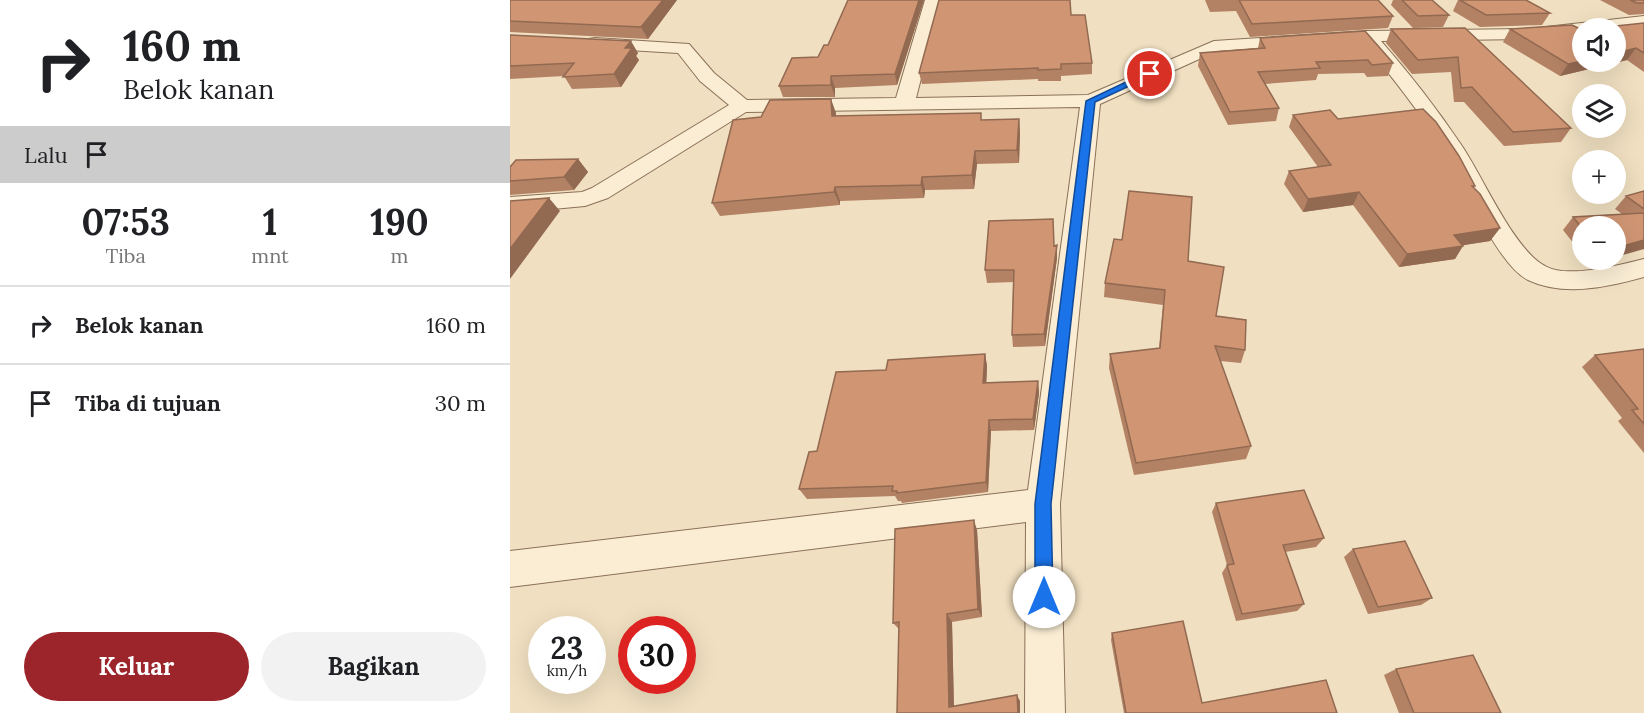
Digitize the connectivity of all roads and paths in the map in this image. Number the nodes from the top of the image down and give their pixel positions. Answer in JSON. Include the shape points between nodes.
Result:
{"nodes":[{"id":1,"x":933,"y":0,"type":"edge"},
{"id":2,"x":1644,"y":21,"type":"edge"},
{"id":3,"x":1394,"y":22,"type":"edge"},
{"id":4,"x":1368,"y":36,"type":"junction"},
{"id":5,"x":1407,"y":36,"type":"junction"},
{"id":6,"x":579,"y":42,"type":"edge"},
{"id":7,"x":1091,"y":101,"type":"junction"},
{"id":8,"x":906,"y":102,"type":"junction"},
{"id":9,"x":742,"y":106,"type":"junction"},
{"id":10,"x":510,"y":205,"type":"edge"},
{"id":11,"x":1644,"y":268,"type":"edge"},
{"id":12,"x":1043,"y":504,"type":"junction"},
{"id":13,"x":510,"y":569,"type":"edge"},
{"id":14,"x":1044,"y":713,"type":"edge"}],
"edges":[{"from":1,"to":8,"type":"street"},
{"from":2,"to":5,"type":"street","via":[[1528,34]]},
{"from":3,"to":5,"type":"street"},
{"from":4,"to":5,"type":"street"},
{"from":4,"to":7,"type":"street","via":[[1214,46]]},
{"from":4,"to":11,"type":"street","via":[[1399,72],[1463,164],[1517,256],[1535,273],[1558,279],[1615,276]]},
{"from":6,"to":9,"type":"street","via":[[684,48],[707,77]]},
{"from":7,"to":8,"type":"street"},
{"from":7,"to":12,"type":"street"},
{"from":8,"to":9,"type":"street"},
{"from":9,"to":10,"type":"street","via":[[600,193],[585,199]]},
{"from":12,"to":13,"type":"street"},
{"from":12,"to":14,"type":"street"}]}
